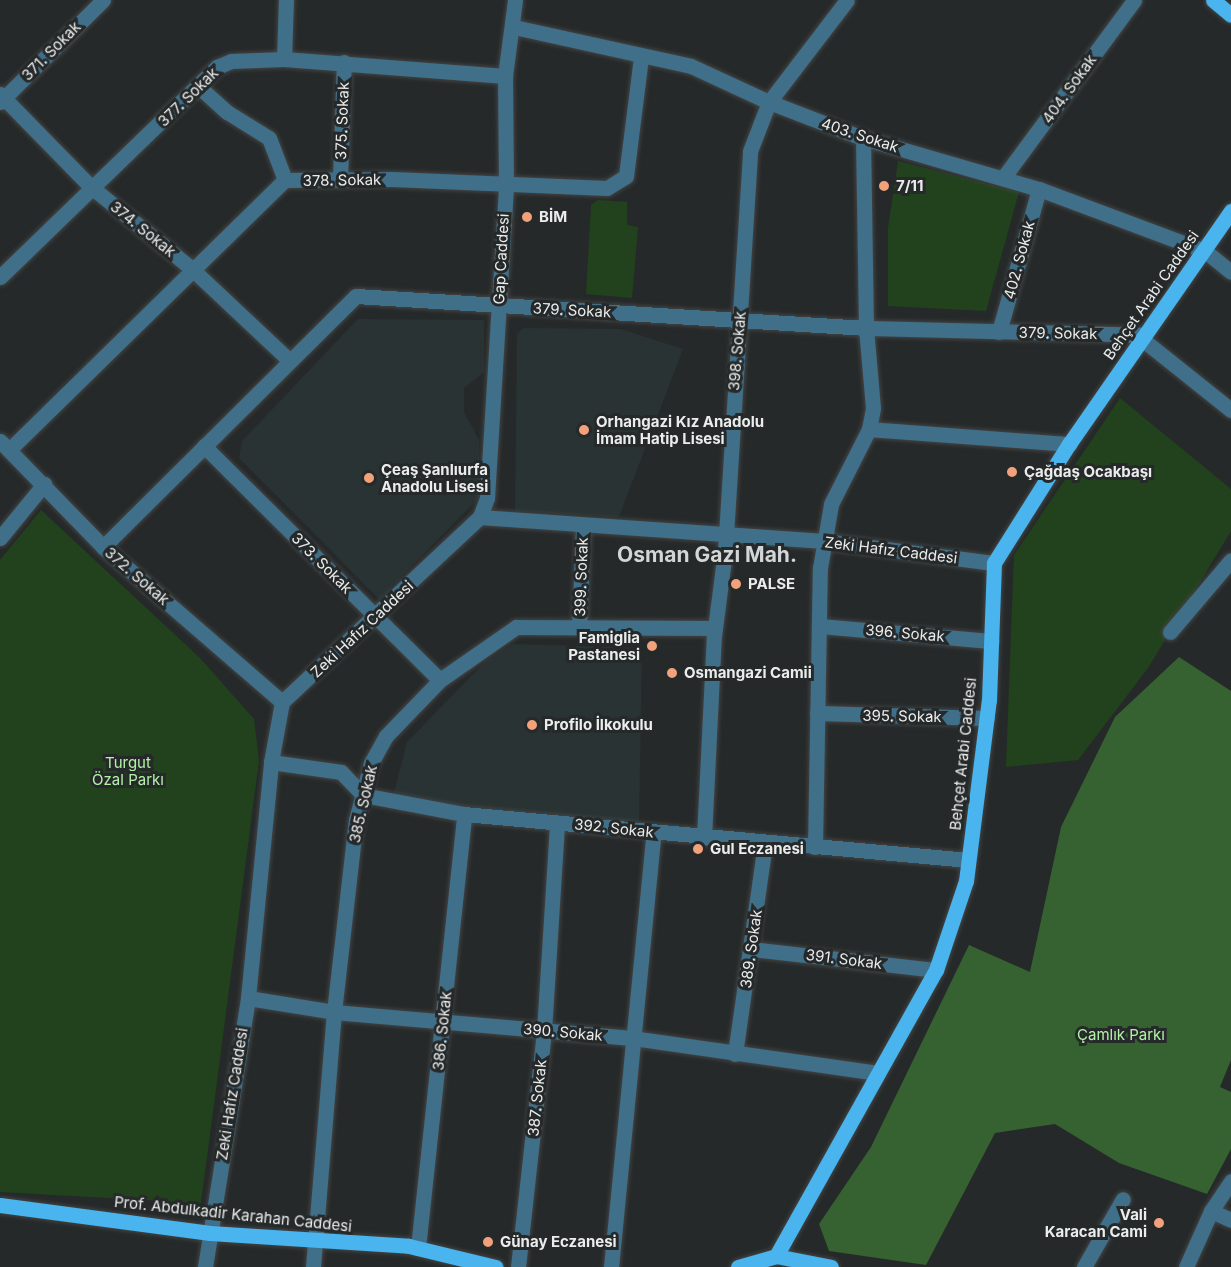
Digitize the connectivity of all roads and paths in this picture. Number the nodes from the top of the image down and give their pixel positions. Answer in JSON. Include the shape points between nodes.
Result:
{"nodes":[{"id":1,"x":103,"y":0,"type":"edge"},
{"id":2,"x":286,"y":0,"type":"edge"},
{"id":3,"x":515,"y":0,"type":"edge"},
{"id":4,"x":1134,"y":0,"type":"edge"},
{"id":5,"x":1213,"y":0,"type":"edge"},
{"id":6,"x":839,"y":3,"type":"edge"},
{"id":7,"x":1231,"y":15,"type":"edge"},
{"id":8,"x":514,"y":27,"type":"junction"},
{"id":9,"x":641,"y":57,"type":"junction"},
{"id":10,"x":284,"y":59,"type":"junction"},
{"id":11,"x":344,"y":62,"type":"junction"},
{"id":12,"x":505,"y":76,"type":"junction"},
{"id":13,"x":198,"y":86,"type":"junction"},
{"id":14,"x":1,"y":98,"type":"edge"},
{"id":15,"x":769,"y":102,"type":"junction"},
{"id":16,"x":863,"y":138,"type":"junction"},
{"id":17,"x":1003,"y":178,"type":"junction"},
{"id":18,"x":285,"y":180,"type":"junction"},
{"id":19,"x":340,"y":180,"type":"junction"},
{"id":20,"x":90,"y":186,"type":"junction"},
{"id":21,"x":506,"y":186,"type":"junction"},
{"id":22,"x":1039,"y":189,"type":"junction"},
{"id":23,"x":1231,"y":211,"type":"edge"},
{"id":24,"x":1205,"y":251,"type":"junction"},
{"id":25,"x":192,"y":269,"type":"junction"},
{"id":26,"x":1231,"y":272,"type":"edge"},
{"id":27,"x":0,"y":277,"type":"edge"},
{"id":28,"x":499,"y":306,"type":"junction"},
{"id":29,"x":739,"y":320,"type":"junction"},
{"id":30,"x":866,"y":328,"type":"junction"},
{"id":31,"x":999,"y":332,"type":"junction"},
{"id":32,"x":1143,"y":337,"type":"junction"},
{"id":33,"x":290,"y":361,"type":"junction"},
{"id":34,"x":1231,"y":410,"type":"edge"},
{"id":35,"x":868,"y":429,"type":"junction"},
{"id":36,"x":1069,"y":444,"type":"junction"},
{"id":37,"x":5,"y":446,"type":"edge"},
{"id":38,"x":204,"y":446,"type":"junction"},
{"id":39,"x":44,"y":484,"type":"junction"},
{"id":40,"x":480,"y":517,"type":"junction"},
{"id":41,"x":583,"y":527,"type":"junction"},
{"id":42,"x":725,"y":537,"type":"junction"},
{"id":43,"x":0,"y":538,"type":"edge"},
{"id":44,"x":824,"y":541,"type":"junction"},
{"id":45,"x":103,"y":546,"type":"junction"},
{"id":46,"x":1231,"y":560,"type":"edge"},
{"id":47,"x":994,"y":563,"type":"junction"},
{"id":48,"x":376,"y":617,"type":"junction"},
{"id":49,"x":819,"y":626,"type":"junction"},
{"id":50,"x":579,"y":628,"type":"junction"},
{"id":51,"x":715,"y":628,"type":"junction"},
{"id":52,"x":1170,"y":632,"type":"dead end"},
{"id":53,"x":990,"y":641,"type":"junction"},
{"id":54,"x":440,"y":680,"type":"junction"},
{"id":55,"x":282,"y":702,"type":"junction"},
{"id":56,"x":817,"y":714,"type":"junction"},
{"id":57,"x":987,"y":718,"type":"junction"},
{"id":58,"x":271,"y":762,"type":"junction"},
{"id":59,"x":363,"y":795,"type":"junction"},
{"id":60,"x":464,"y":814,"type":"junction"},
{"id":61,"x":556,"y":822,"type":"junction"},
{"id":62,"x":654,"y":832,"type":"junction"},
{"id":63,"x":704,"y":838,"type":"junction"},
{"id":64,"x":765,"y":843,"type":"junction"},
{"id":65,"x":815,"y":847,"type":"junction"},
{"id":66,"x":968,"y":860,"type":"junction"},
{"id":67,"x":752,"y":949,"type":"junction"},
{"id":68,"x":936,"y":970,"type":"junction"},
{"id":69,"x":248,"y":998,"type":"junction"},
{"id":70,"x":334,"y":1012,"type":"junction"},
{"id":71,"x":443,"y":1023,"type":"junction"},
{"id":72,"x":544,"y":1031,"type":"junction"},
{"id":73,"x":632,"y":1038,"type":"junction"},
{"id":74,"x":735,"y":1054,"type":"junction"},
{"id":75,"x":878,"y":1072,"type":"junction"},
{"id":76,"x":1231,"y":1181,"type":"edge"},
{"id":77,"x":1123,"y":1199,"type":"dead end"},
{"id":78,"x":0,"y":1205,"type":"edge"},
{"id":79,"x":1211,"y":1211,"type":"junction"},
{"id":80,"x":1231,"y":1220,"type":"edge"},
{"id":81,"x":210,"y":1233,"type":"junction"},
{"id":82,"x":314,"y":1243,"type":"junction"},
{"id":83,"x":418,"y":1248,"type":"junction"},
{"id":84,"x":776,"y":1256,"type":"junction"},
{"id":85,"x":468,"y":1264,"type":"edge"},
{"id":86,"x":205,"y":1267,"type":"edge"},
{"id":87,"x":314,"y":1267,"type":"edge"},
{"id":88,"x":496,"y":1267,"type":"edge"},
{"id":89,"x":518,"y":1267,"type":"edge"},
{"id":90,"x":611,"y":1267,"type":"edge"},
{"id":91,"x":738,"y":1267,"type":"edge"},
{"id":92,"x":831,"y":1267,"type":"edge"},
{"id":93,"x":1084,"y":1267,"type":"edge"},
{"id":94,"x":1186,"y":1267,"type":"edge"}],
"edges":[{"from":1,"to":14,"type":"street","name":"371. Sokak"},
{"from":2,"to":10,"type":"street"},
{"from":3,"to":8,"type":"street","name":"Gap Caddesi"},
{"from":4,"to":17,"type":"street","name":"404. Sokak"},
{"from":5,"to":7,"type":"main road"},
{"from":6,"to":15,"type":"street","name":"398. Sokak"},
{"from":8,"to":9,"type":"street","name":"403. Sokak"},
{"from":8,"to":12,"type":"street","name":"Gap Caddesi"},
{"from":9,"to":15,"type":"street","name":"403. Sokak","via":[[691,66]]},
{"from":9,"to":21,"type":"street","name":"378. Sokak","via":[[626,176],[607,188]]},
{"from":10,"to":11,"type":"street","name":"377. Sokak"},
{"from":10,"to":13,"type":"street","name":"377. Sokak","via":[[231,61],[217,67]]},
{"from":11,"to":12,"type":"street","name":"377. Sokak"},
{"from":11,"to":19,"type":"street","name":"375. Sokak"},
{"from":12,"to":21,"type":"street","name":"Gap Caddesi"},
{"from":13,"to":18,"type":"street","via":[[227,112],[269,138]]},
{"from":13,"to":20,"type":"street","name":"377. Sokak"},
{"from":14,"to":20,"type":"street","name":"374. Sokak"},
{"from":15,"to":16,"type":"street","name":"403. Sokak"},
{"from":15,"to":29,"type":"street","name":"398. Sokak","via":[[750,151]]},
{"from":16,"to":17,"type":"street","name":"403. Sokak"},
{"from":16,"to":30,"type":"street"},
{"from":17,"to":22,"type":"street","name":"403. Sokak"},
{"from":18,"to":19,"type":"street","name":"378. Sokak"},
{"from":18,"to":25,"type":"street","name":"378. Sokak"},
{"from":19,"to":21,"type":"street","name":"378. Sokak"},
{"from":20,"to":25,"type":"street","name":"374. Sokak"},
{"from":20,"to":27,"type":"street","name":"377. Sokak"},
{"from":21,"to":28,"type":"street","name":"Gap Caddesi"},
{"from":22,"to":24,"type":"street","name":"403. Sokak"},
{"from":22,"to":31,"type":"street","name":"402. Sokak"},
{"from":23,"to":24,"type":"main road","name":"Behçet Arabi Caddesi"},
{"from":24,"to":26,"type":"street","name":"403. Sokak"},
{"from":24,"to":32,"type":"main road","name":"Behçet Arabi Caddesi"},
{"from":25,"to":33,"type":"street","name":"374. Sokak"},
{"from":25,"to":37,"type":"street","name":"378. Sokak"},
{"from":28,"to":29,"type":"street","name":"379. Sokak"},
{"from":28,"to":33,"type":"street","name":"379. Sokak","via":[[356,296]]},
{"from":28,"to":40,"type":"street","name":"Gap Caddesi","via":[[487,498]]},
{"from":29,"to":30,"type":"street","name":"379. Sokak"},
{"from":29,"to":42,"type":"street","name":"398. Sokak"},
{"from":30,"to":31,"type":"street","name":"379. Sokak"},
{"from":30,"to":35,"type":"street","via":[[873,408]]},
{"from":31,"to":32,"type":"street","name":"379. Sokak"},
{"from":32,"to":34,"type":"street"},
{"from":32,"to":36,"type":"main road","name":"Behçet Arabi Caddesi"},
{"from":33,"to":38,"type":"street","name":"379. Sokak"},
{"from":35,"to":36,"type":"street"},
{"from":35,"to":44,"type":"street","via":[[831,504]]},
{"from":36,"to":47,"type":"main road","name":"Behçet Arabi Caddesi"},
{"from":37,"to":39,"type":"street","name":"372. Sokak"},
{"from":38,"to":45,"type":"street","name":"379. Sokak"},
{"from":38,"to":48,"type":"street","name":"373. Sokak"},
{"from":39,"to":43,"type":"street"},
{"from":39,"to":45,"type":"street","name":"372. Sokak"},
{"from":40,"to":41,"type":"street","name":"Zeki Hafız Caddesi"},
{"from":40,"to":48,"type":"street","name":"Zeki Hafız Caddesi"},
{"from":41,"to":42,"type":"street","name":"Zeki Hafız Caddesi"},
{"from":41,"to":50,"type":"street","name":"399. Sokak"},
{"from":42,"to":44,"type":"street","name":"Zeki Hafız Caddesi"},
{"from":42,"to":51,"type":"street","name":"398. Sokak"},
{"from":44,"to":47,"type":"street","name":"Zeki Hafız Caddesi"},
{"from":44,"to":49,"type":"street"},
{"from":45,"to":55,"type":"street","name":"372. Sokak"},
{"from":46,"to":52,"type":"street"},
{"from":47,"to":53,"type":"main road","name":"Behçet Arabi Caddesi"},
{"from":48,"to":54,"type":"street","name":"373. Sokak"},
{"from":48,"to":55,"type":"street","name":"Zeki Hafız Caddesi"},
{"from":49,"to":53,"type":"street","name":"396. Sokak"},
{"from":49,"to":56,"type":"street"},
{"from":50,"to":51,"type":"street","name":"385. Sokak"},
{"from":50,"to":54,"type":"street","name":"385. Sokak","via":[[516,627]]},
{"from":51,"to":63,"type":"street","name":"398. Sokak"},
{"from":53,"to":57,"type":"main road","name":"Behçet Arabi Caddesi"},
{"from":54,"to":59,"type":"street","name":"385. Sokak","via":[[386,735],[371,763]]},
{"from":55,"to":58,"type":"street","name":"Zeki Hafız Caddesi"},
{"from":56,"to":57,"type":"street","name":"395. Sokak"},
{"from":56,"to":65,"type":"street"},
{"from":57,"to":66,"type":"main road","name":"Behçet Arabi Caddesi"},
{"from":58,"to":59,"type":"street","via":[[341,772]]},
{"from":58,"to":69,"type":"street","name":"Zeki Hafız Caddesi"},
{"from":59,"to":60,"type":"street","name":"392. Sokak"},
{"from":59,"to":70,"type":"street","name":"385. Sokak"},
{"from":60,"to":61,"type":"street","name":"392. Sokak"},
{"from":60,"to":71,"type":"street","name":"386. Sokak"},
{"from":61,"to":62,"type":"street","name":"392. Sokak"},
{"from":61,"to":72,"type":"street","name":"387. Sokak"},
{"from":62,"to":63,"type":"street","name":"392. Sokak"},
{"from":62,"to":73,"type":"street"},
{"from":63,"to":64,"type":"street","name":"392. Sokak"},
{"from":64,"to":65,"type":"street","name":"392. Sokak"},
{"from":64,"to":67,"type":"street","name":"389. Sokak"},
{"from":65,"to":66,"type":"street","name":"392. Sokak"},
{"from":66,"to":68,"type":"main road","name":"Behçet Arabi Caddesi"},
{"from":67,"to":68,"type":"street","name":"391. Sokak"},
{"from":67,"to":74,"type":"street","name":"389. Sokak"},
{"from":68,"to":75,"type":"main road","name":"Behçet Arabi Caddesi"},
{"from":69,"to":70,"type":"street","name":"390. Sokak"},
{"from":69,"to":81,"type":"street","name":"Zeki Hafız Caddesi"},
{"from":70,"to":71,"type":"street","name":"390. Sokak"},
{"from":70,"to":82,"type":"street","name":"385. Sokak"},
{"from":71,"to":72,"type":"street","name":"390. Sokak"},
{"from":71,"to":83,"type":"street","name":"386. Sokak"},
{"from":72,"to":73,"type":"street","name":"390. Sokak"},
{"from":72,"to":89,"type":"street","name":"387. Sokak"},
{"from":73,"to":74,"type":"street","name":"390. Sokak"},
{"from":73,"to":90,"type":"street"},
{"from":74,"to":75,"type":"street","name":"390. Sokak"},
{"from":75,"to":84,"type":"main road","name":"Behçet Arabi Caddesi"},
{"from":76,"to":79,"type":"street"},
{"from":77,"to":93,"type":"street"},
{"from":78,"to":81,"type":"main road","name":"Prof. Abdulkadir Karahan Caddesi"},
{"from":79,"to":80,"type":"street"},
{"from":79,"to":94,"type":"street"},
{"from":81,"to":82,"type":"main road","name":"Prof. Abdulkadir Karahan Caddesi"},
{"from":81,"to":86,"type":"street","name":"Zeki Hafız Caddesi"},
{"from":82,"to":83,"type":"main road","name":"Prof. Abdulkadir Karahan Caddesi"},
{"from":82,"to":87,"type":"street","name":"385. Sokak"},
{"from":83,"to":85,"type":"main road","name":"Prof. Abdulkadir Karahan Caddesi"},
{"from":84,"to":91,"type":"main road"},
{"from":84,"to":92,"type":"main road"},
{"from":85,"to":88,"type":"main road","name":"Prof. Abdulkadir Karahan Caddesi"}]}
